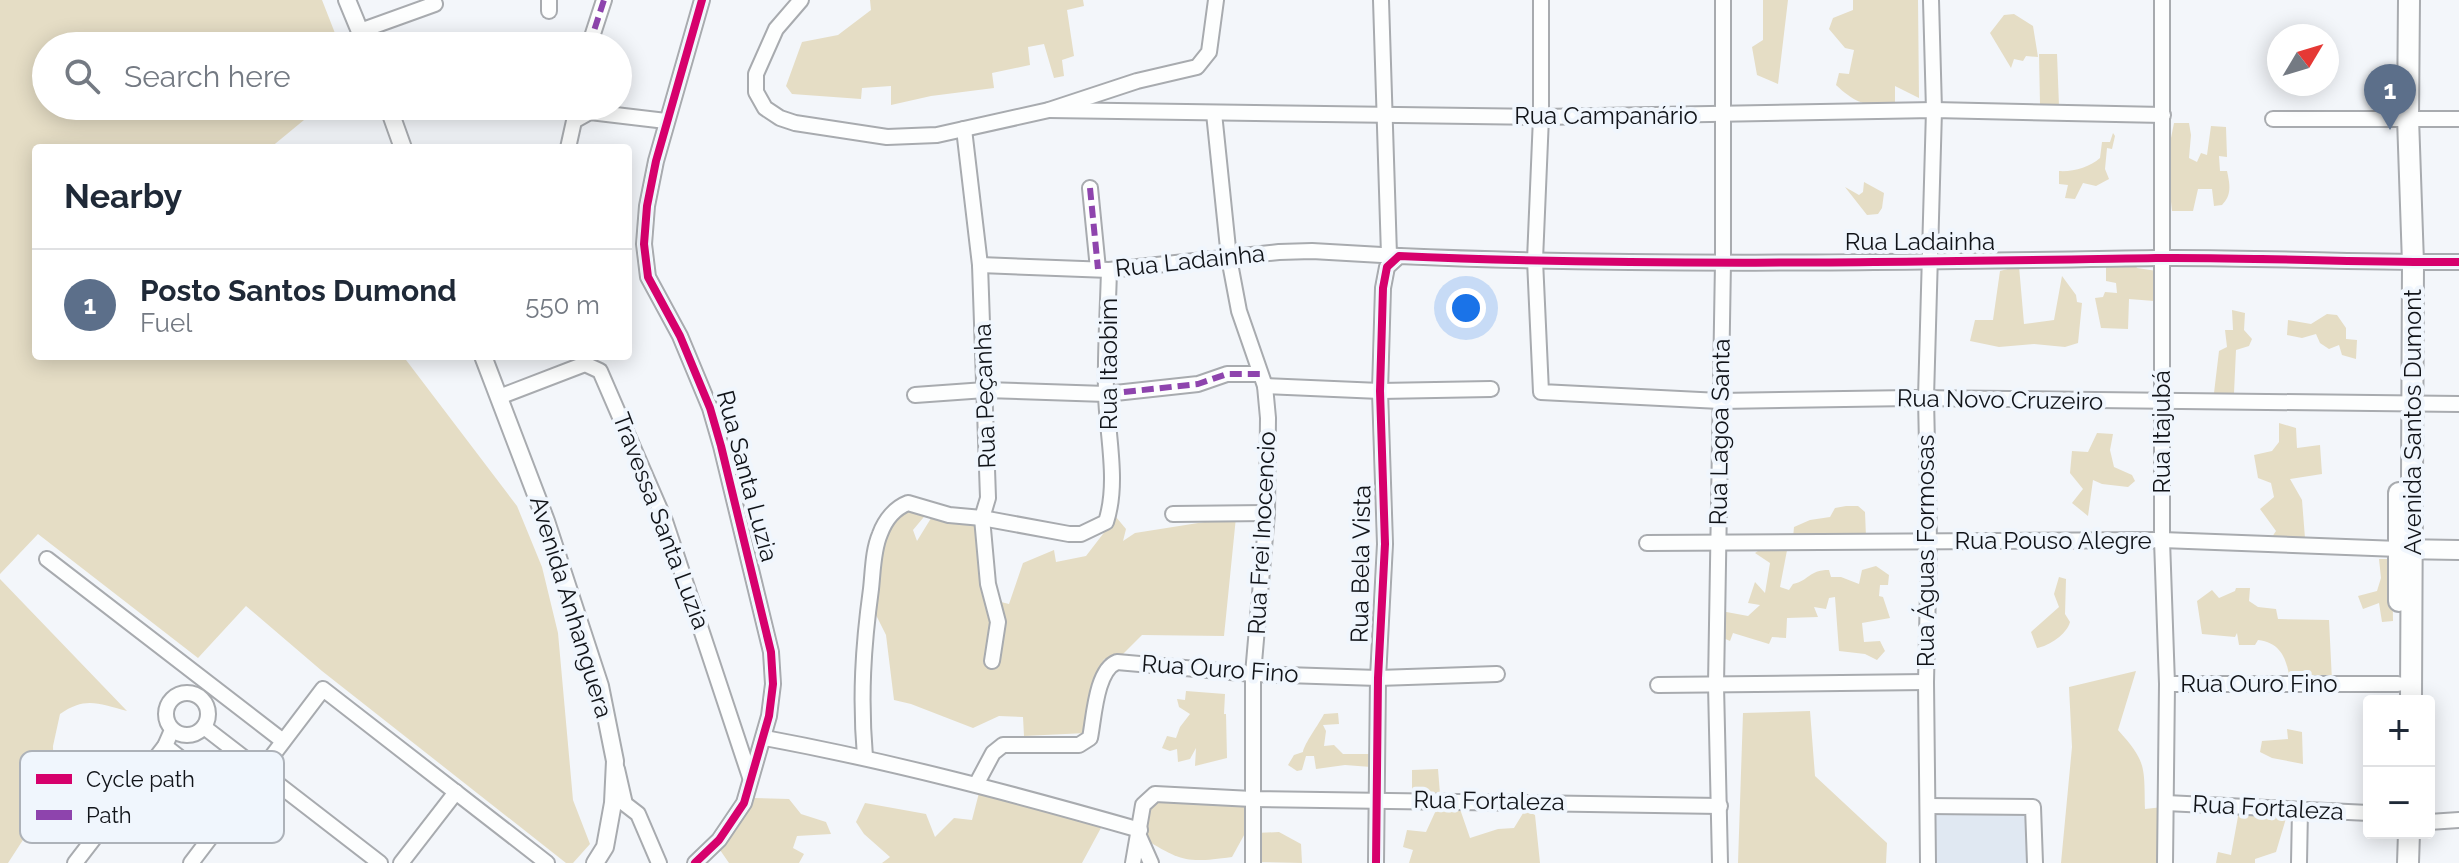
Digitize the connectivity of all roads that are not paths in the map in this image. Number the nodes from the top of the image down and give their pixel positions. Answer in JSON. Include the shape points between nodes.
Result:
{"nodes":[{"id":1,"x":347,"y":0,"type":"edge"},
{"id":2,"x":604,"y":0,"type":"edge"},
{"id":3,"x":702,"y":0,"type":"edge"},
{"id":4,"x":801,"y":0,"type":"edge"},
{"id":5,"x":1216,"y":0,"type":"edge"},
{"id":6,"x":1381,"y":0,"type":"edge"},
{"id":7,"x":1541,"y":0,"type":"edge"},
{"id":8,"x":1723,"y":0,"type":"edge"},
{"id":9,"x":1931,"y":0,"type":"edge"},
{"id":10,"x":2162,"y":0,"type":"edge"},
{"id":11,"x":2397,"y":0,"type":"edge"},
{"id":12,"x":2409,"y":0,"type":"edge"},
{"id":13,"x":435,"y":4,"type":"dead end"},
{"id":14,"x":360,"y":32,"type":"edge"},
{"id":15,"x":377,"y":32,"type":"edge"},
{"id":16,"x":594,"y":32,"type":"edge"},
{"id":17,"x":1049,"y":110,"type":"junction"},
{"id":18,"x":1934,"y":110,"type":"junction"},
{"id":19,"x":1214,"y":113,"type":"junction"},
{"id":20,"x":1386,"y":114,"type":"junction"},
{"id":21,"x":1723,"y":115,"type":"junction"},
{"id":22,"x":2163,"y":115,"type":"junction"},
{"id":23,"x":632,"y":117,"type":"edge"},
{"id":24,"x":1541,"y":117,"type":"junction"},
{"id":25,"x":2403,"y":118,"type":"junction"},
{"id":26,"x":2273,"y":119,"type":"dead end"},
{"id":27,"x":2459,"y":119,"type":"edge"},
{"id":28,"x":393,"y":120,"type":"edge"},
{"id":29,"x":575,"y":120,"type":"edge"},
{"id":30,"x":666,"y":121,"type":"junction"},
{"id":31,"x":964,"y":129,"type":"junction"},
{"id":32,"x":402,"y":144,"type":"edge"},
{"id":33,"x":569,"y":144,"type":"edge"},
{"id":34,"x":1090,"y":188,"type":"dead end"},
{"id":35,"x":1229,"y":258,"type":"junction"},
{"id":36,"x":2160,"y":258,"type":"junction"},
{"id":37,"x":1392,"y":259,"type":"junction"},
{"id":38,"x":1535,"y":260,"type":"junction"},
{"id":39,"x":1723,"y":262,"type":"junction"},
{"id":40,"x":2459,"y":262,"type":"edge"},
{"id":41,"x":1928,"y":263,"type":"junction"},
{"id":42,"x":2407,"y":263,"type":"junction"},
{"id":43,"x":980,"y":265,"type":"junction"},
{"id":44,"x":1104,"y":270,"type":"junction"},
{"id":45,"x":485,"y":360,"type":"edge"},
{"id":46,"x":1262,"y":380,"type":"junction"},
{"id":47,"x":1491,"y":389,"type":"dead end"},
{"id":48,"x":985,"y":390,"type":"junction"},
{"id":49,"x":1380,"y":391,"type":"junction"},
{"id":50,"x":1106,"y":394,"type":"junction"},
{"id":51,"x":915,"y":395,"type":"dead end"},
{"id":52,"x":499,"y":397,"type":"junction"},
{"id":53,"x":1926,"y":398,"type":"junction"},
{"id":54,"x":1720,"y":401,"type":"junction"},
{"id":55,"x":2162,"y":402,"type":"junction"},
{"id":56,"x":2406,"y":403,"type":"junction"},
{"id":57,"x":2459,"y":404,"type":"edge"},
{"id":58,"x":1267,"y":513,"type":"junction"},
{"id":59,"x":1173,"y":514,"type":"dead end"},
{"id":60,"x":982,"y":518,"type":"junction"},
{"id":61,"x":2162,"y":540,"type":"junction"},
{"id":62,"x":1719,"y":541,"type":"junction"},
{"id":63,"x":1929,"y":541,"type":"junction"},
{"id":64,"x":1647,"y":543,"type":"dead end"},
{"id":65,"x":2406,"y":549,"type":"junction"},
{"id":66,"x":2459,"y":550,"type":"edge"},
{"id":67,"x":47,"y":559,"type":"dead end"},
{"id":68,"x":992,"y":661,"type":"dead end"},
{"id":69,"x":1253,"y":674,"type":"junction"},
{"id":70,"x":1497,"y":674,"type":"dead end"},
{"id":71,"x":1378,"y":678,"type":"junction"},
{"id":72,"x":1926,"y":682,"type":"junction"},
{"id":73,"x":2167,"y":684,"type":"junction"},
{"id":74,"x":1658,"y":685,"type":"dead end"},
{"id":75,"x":1716,"y":685,"type":"junction"},
{"id":76,"x":212,"y":686,"type":"junction"},
{"id":77,"x":2398,"y":693,"type":"edge"},
{"id":78,"x":2411,"y":695,"type":"edge"},
{"id":79,"x":202,"y":699,"type":"junction"},
{"id":80,"x":204,"y":727,"type":"junction"},
{"id":81,"x":172,"y":730,"type":"junction"},
{"id":82,"x":765,"y":738,"type":"junction"},
{"id":83,"x":283,"y":741,"type":"junction"},
{"id":84,"x":165,"y":746,"type":"junction"},
{"id":85,"x":161,"y":751,"type":"edge"},
{"id":86,"x":171,"y":751,"type":"edge"},
{"id":87,"x":235,"y":751,"type":"edge"},
{"id":88,"x":275,"y":751,"type":"edge"},
{"id":89,"x":865,"y":757,"type":"junction"},
{"id":90,"x":615,"y":761,"type":"junction"},
{"id":91,"x":750,"y":777,"type":"junction"},
{"id":92,"x":977,"y":783,"type":"junction"},
{"id":93,"x":284,"y":789,"type":"edge"},
{"id":94,"x":456,"y":792,"type":"junction"},
{"id":95,"x":1252,"y":799,"type":"junction"},
{"id":96,"x":1375,"y":799,"type":"junction"},
{"id":97,"x":2166,"y":803,"type":"junction"},
{"id":98,"x":1720,"y":806,"type":"junction"},
{"id":99,"x":1928,"y":806,"type":"junction"},
{"id":100,"x":2300,"y":809,"type":"junction"},
{"id":101,"x":2363,"y":813,"type":"edge"},
{"id":102,"x":2459,"y":820,"type":"edge"},
{"id":103,"x":2435,"y":822,"type":"edge"},
{"id":104,"x":1140,"y":833,"type":"junction"},
{"id":105,"x":2397,"y":839,"type":"edge"},
{"id":106,"x":2409,"y":839,"type":"edge"},
{"id":107,"x":90,"y":843,"type":"edge"},
{"id":108,"x":209,"y":843,"type":"edge"},
{"id":109,"x":198,"y":860,"type":"edge"},
{"id":110,"x":75,"y":863,"type":"edge"},
{"id":111,"x":380,"y":863,"type":"edge"},
{"id":112,"x":401,"y":863,"type":"edge"},
{"id":113,"x":547,"y":863,"type":"edge"},
{"id":114,"x":595,"y":863,"type":"edge"},
{"id":115,"x":659,"y":863,"type":"edge"},
{"id":116,"x":695,"y":863,"type":"edge"},
{"id":117,"x":1133,"y":863,"type":"edge"},
{"id":118,"x":1151,"y":863,"type":"edge"},
{"id":119,"x":1253,"y":863,"type":"edge"},
{"id":120,"x":1376,"y":863,"type":"edge"},
{"id":121,"x":1720,"y":863,"type":"edge"},
{"id":122,"x":1928,"y":863,"type":"edge"},
{"id":123,"x":2035,"y":863,"type":"edge"},
{"id":124,"x":2165,"y":863,"type":"edge"},
{"id":125,"x":2299,"y":863,"type":"edge"},
{"id":126,"x":2396,"y":863,"type":"edge"},
{"id":127,"x":2408,"y":863,"type":"edge"}],
"edges":[{"from":1,"to":14,"type":"street"},
{"from":2,"to":16,"type":"street"},
{"from":3,"to":30,"type":"street","name":"Rua Santa Luzia"},
{"from":4,"to":31,"type":"street","name":"Rua Campanário","via":[[776,29],[756,74],[756,92],[765,108],[795,123],[887,137]]},
{"from":5,"to":17,"type":"street","name":"Rua Campanário","via":[[1209,52],[1197,67]]},
{"from":6,"to":20,"type":"street","name":"Rua Bela Vista"},
{"from":7,"to":24,"type":"street"},
{"from":8,"to":21,"type":"street","name":"Rua Lagoa Santa"},
{"from":9,"to":18,"type":"street","name":"Rua Águas Formosas"},
{"from":10,"to":22,"type":"street","name":"Rua Itajubá"},
{"from":11,"to":25,"type":"main road","name":"Avenida Santos Dumont"},
{"from":12,"to":25,"type":"main road","name":"Avenida Santos Dumont"},
{"from":13,"to":15,"type":"street"},
{"from":17,"to":19,"type":"street","name":"Rua Campanário"},
{"from":17,"to":31,"type":"street","name":"Rua Campanário"},
{"from":18,"to":21,"type":"street","name":"Rua Campanário"},
{"from":18,"to":22,"type":"street","name":"Rua Campanário"},
{"from":18,"to":41,"type":"street","name":"Rua Águas Formosas"},
{"from":19,"to":20,"type":"street","name":"Rua Campanário"},
{"from":19,"to":35,"type":"street","name":"Rua Frei Inocencio"},
{"from":20,"to":24,"type":"street","name":"Rua Campanário"},
{"from":20,"to":37,"type":"street","name":"Rua Bela Vista"},
{"from":21,"to":24,"type":"street","name":"Rua Campanário"},
{"from":21,"to":39,"type":"street","name":"Rua Lagoa Santa"},
{"from":22,"to":36,"type":"street","name":"Rua Itajubá"},
{"from":23,"to":30,"type":"street"},
{"from":24,"to":38,"type":"street"},
{"from":25,"to":26,"type":"street"},
{"from":25,"to":27,"type":"street"},
{"from":25,"to":42,"type":"main road","name":"Avenida Santos Dumont"},
{"from":28,"to":32,"type":"street"},
{"from":29,"to":33,"type":"street"},
{"from":30,"to":82,"type":"street","name":"Rua Santa Luzia","via":[[647,206],[648,277],[702,385],[721,446],[771,652],[773,684]]},
{"from":31,"to":43,"type":"street","name":"Rua Peçanha"},
{"from":34,"to":44,"type":"street","name":"Rua Itaobim"},
{"from":35,"to":37,"type":"street","name":"Rua Ladainha","via":[[1312,251]]},
{"from":35,"to":44,"type":"street","name":"Rua Ladainha"},
{"from":35,"to":46,"type":"street","name":"Rua Frei Inocencio","via":[[1239,311]]},
{"from":36,"to":41,"type":"street","name":"Rua Ladainha"},
{"from":36,"to":42,"type":"street","name":"Rua Ladainha"},
{"from":36,"to":55,"type":"street","name":"Rua Itajubá"},
{"from":37,"to":38,"type":"street","name":"Rua Ladainha"},
{"from":37,"to":49,"type":"street","name":"Rua Bela Vista","via":[[1383,288]]},
{"from":38,"to":39,"type":"street","name":"Rua Ladainha"},
{"from":38,"to":54,"type":"street","name":"Rua Novo Cruzeiro","via":[[1541,392]]},
{"from":39,"to":41,"type":"street","name":"Rua Ladainha"},
{"from":39,"to":54,"type":"street","name":"Rua Lagoa Santa"},
{"from":40,"to":42,"type":"street","name":"Rua Ladainha"},
{"from":41,"to":53,"type":"street","name":"Rua Águas Formosas"},
{"from":42,"to":56,"type":"main road","name":"Avenida Santos Dumont"},
{"from":43,"to":44,"type":"street","name":"Rua Ladainha"},
{"from":43,"to":48,"type":"street","name":"Rua Peçanha"},
{"from":44,"to":50,"type":"street","name":"Rua Itaobim"},
{"from":45,"to":52,"type":"street","name":"Avenida Anhanguera"},
{"from":46,"to":49,"type":"street"},
{"from":46,"to":50,"type":"street","via":[[1227,374],[1198,384]]},
{"from":46,"to":58,"type":"street","name":"Rua Frei Inocencio","via":[[1268,418]]},
{"from":47,"to":49,"type":"street"},
{"from":48,"to":50,"type":"street"},
{"from":48,"to":51,"type":"street"},
{"from":48,"to":60,"type":"street","name":"Rua Peçanha","via":[[988,498]]},
{"from":49,"to":71,"type":"street","name":"Rua Bela Vista","via":[[1385,544]]},
{"from":50,"to":60,"type":"street","name":"Rua Itaobim","via":[[1111,457],[1106,522],[1069,534]]},
{"from":52,"to":90,"type":"street","name":"Avenida Anhanguera","via":[[600,686]]},
{"from":52,"to":91,"type":"street","name":"Travessa Santa Luzia","via":[[585,364],[600,371],[665,521]]},
{"from":53,"to":54,"type":"street","name":"Rua Novo Cruzeiro"},
{"from":53,"to":55,"type":"street","name":"Rua Novo Cruzeiro"},
{"from":53,"to":63,"type":"street","name":"Rua Águas Formosas"},
{"from":54,"to":62,"type":"street","name":"Rua Lagoa Santa"},
{"from":55,"to":56,"type":"street","name":"Rua Novo Cruzeiro"},
{"from":55,"to":61,"type":"street","name":"Rua Itajubá"},
{"from":56,"to":57,"type":"street","name":"Rua Novo Cruzeiro"},
{"from":56,"to":65,"type":"main road","name":"Avenida Santos Dumont"},
{"from":58,"to":59,"type":"street"},
{"from":58,"to":69,"type":"street","name":"Rua Frei Inocencio"},
{"from":60,"to":68,"type":"street","name":"Rua Peçanha","via":[[988,584],[998,622]]},
{"from":60,"to":89,"type":"street","via":[[908,503],[883,527],[876,544],[861,690]]},
{"from":61,"to":63,"type":"street","name":"Rua Pouso Alegre"},
{"from":61,"to":65,"type":"street","name":"Rua Pouso Alegre"},
{"from":61,"to":73,"type":"street","name":"Rua Itajubá"},
{"from":62,"to":63,"type":"street","name":"Rua Pouso Alegre"},
{"from":62,"to":64,"type":"street","name":"Rua Pouso Alegre"},
{"from":62,"to":75,"type":"street","name":"Rua Lagoa Santa"},
{"from":63,"to":72,"type":"street","name":"Rua Águas Formosas"},
{"from":65,"to":66,"type":"main road","name":"Rua Pouso Alegre"},
{"from":65,"to":77,"type":"main road","name":"Avenida Santos Dumont"},
{"from":65,"to":78,"type":"main road","name":"Avenida Santos Dumont"},
{"from":67,"to":76,"type":"street"},
{"from":69,"to":71,"type":"street","name":"Rua Ouro Fino"},
{"from":69,"to":92,"type":"street","name":"Rua Ouro Fino","via":[[1111,664],[1103,675],[1087,742],[1003,745]]},
{"from":69,"to":95,"type":"street","name":"Rua Frei Inocencio"},
{"from":70,"to":71,"type":"street","name":"Rua Ouro Fino"},
{"from":71,"to":96,"type":"street","name":"Rua Bela Vista"},
{"from":72,"to":75,"type":"street"},
{"from":72,"to":99,"type":"street","name":"Rua Águas Formosas"},
{"from":73,"to":77,"type":"street","name":"Rua Ouro Fino"},
{"from":73,"to":97,"type":"street","name":"Rua Itajubá"},
{"from":74,"to":75,"type":"street"},
{"from":75,"to":98,"type":"street","name":"Rua Lagoa Santa"},
{"from":76,"to":79,"type":"street"},
{"from":76,"to":83,"type":"street"},
{"from":79,"to":80,"type":"street","via":[[208,716]]},
{"from":79,"to":81,"type":"street","via":[[185,693],[169,702],[165,713]]},
{"from":80,"to":81,"type":"street","via":[[189,736]]},
{"from":80,"to":87,"type":"street"},
{"from":81,"to":84,"type":"street"},
{"from":82,"to":89,"type":"street"},
{"from":82,"to":91,"type":"street","name":"Rua Santa Luzia"},
{"from":83,"to":88,"type":"street"},
{"from":83,"to":94,"type":"street","via":[[323,689]]},
{"from":84,"to":85,"type":"street"},
{"from":84,"to":86,"type":"street"},
{"from":89,"to":92,"type":"street"},
{"from":90,"to":114,"type":"street","name":"Avenida Anhanguera","via":[[605,847]]},
{"from":90,"to":115,"type":"street","via":[[625,804],[638,814]]},
{"from":91,"to":116,"type":"street","name":"Rua Santa Luzia","via":[[744,803],[719,840]]},
{"from":92,"to":104,"type":"street"},
{"from":93,"to":111,"type":"street"},
{"from":94,"to":112,"type":"street"},
{"from":94,"to":113,"type":"street"},
{"from":95,"to":96,"type":"street","name":"Rua Fortaleza"},
{"from":95,"to":104,"type":"street","name":"Rua Fortaleza","via":[[1155,794],[1143,805]]},
{"from":95,"to":119,"type":"street","name":"Rua Frei Inocencio"},
{"from":96,"to":98,"type":"street","name":"Rua Fortaleza"},
{"from":96,"to":120,"type":"street","name":"Rua Bela Vista"},
{"from":97,"to":100,"type":"street","name":"Rua Fortaleza"},
{"from":97,"to":124,"type":"street","name":"Rua Itajubá"},
{"from":98,"to":121,"type":"street","name":"Rua Lagoa Santa"},
{"from":99,"to":122,"type":"street","name":"Rua Águas Formosas"},
{"from":99,"to":123,"type":"street","via":[[2033,807]]},
{"from":100,"to":101,"type":"street","name":"Rua Fortaleza"},
{"from":100,"to":125,"type":"street"},
{"from":102,"to":103,"type":"street"},
{"from":104,"to":117,"type":"street","name":"Rua Fortaleza"},
{"from":104,"to":118,"type":"street"},
{"from":105,"to":126,"type":"main road"},
{"from":106,"to":127,"type":"main road"},
{"from":107,"to":110,"type":"street"},
{"from":108,"to":109,"type":"street"}]}
